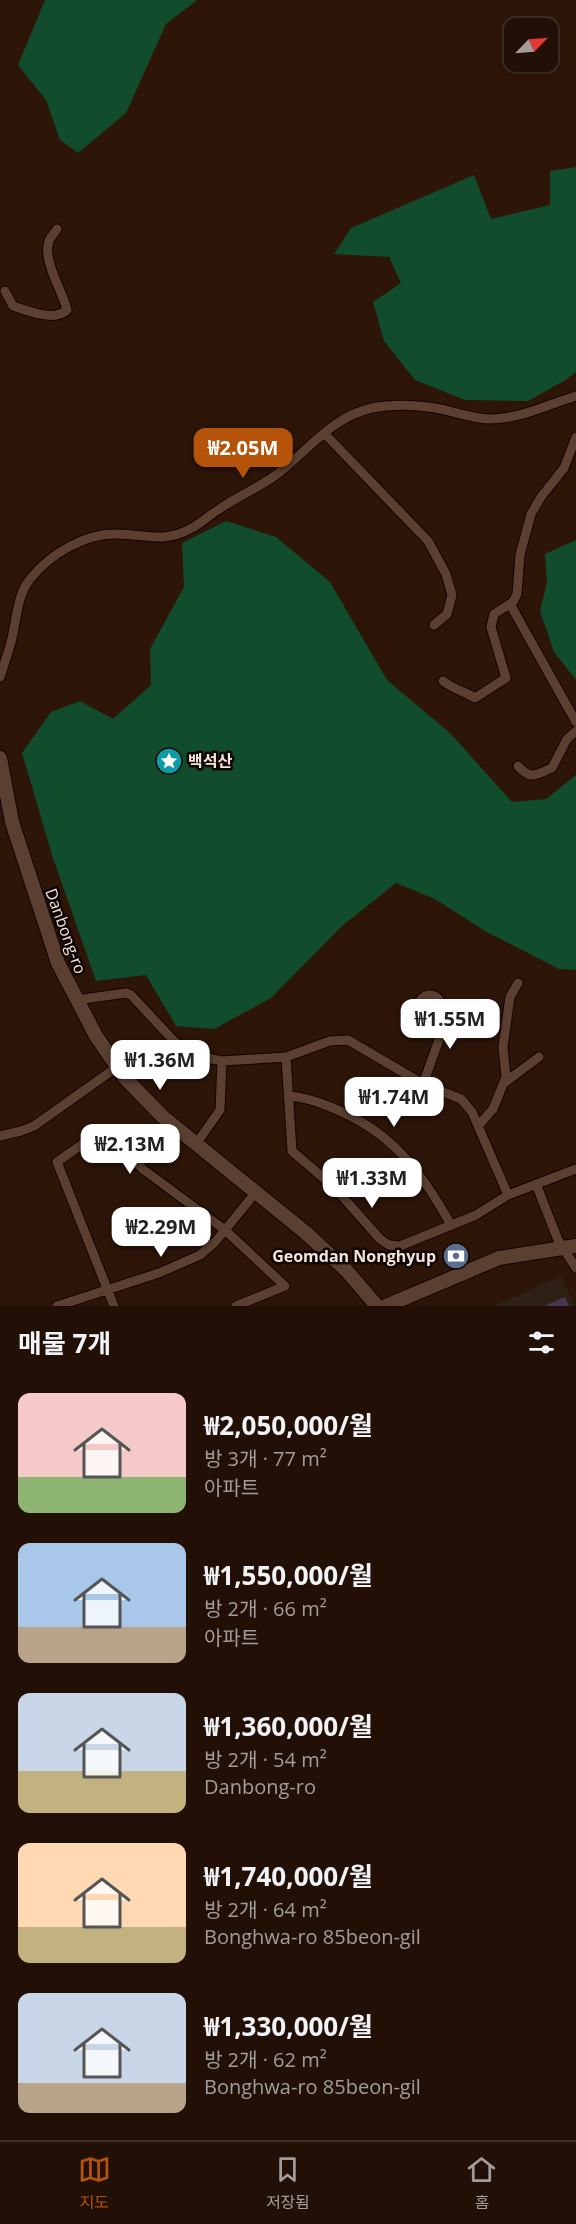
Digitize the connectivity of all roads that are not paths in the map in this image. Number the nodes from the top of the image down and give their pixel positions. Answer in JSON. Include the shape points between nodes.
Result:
{"nodes":[{"id":1,"x":57,"y":230,"type":"dead end"},
{"id":2,"x":5,"y":291,"type":"dead end"},
{"id":3,"x":575,"y":400,"type":"edge"},
{"id":4,"x":324,"y":433,"type":"junction"},
{"id":5,"x":576,"y":437,"type":"edge"},
{"id":6,"x":510,"y":604,"type":"junction"},
{"id":7,"x":434,"y":626,"type":"dead end"},
{"id":8,"x":0,"y":677,"type":"edge"},
{"id":9,"x":442,"y":681,"type":"dead end"},
{"id":10,"x":576,"y":722,"type":"edge"},
{"id":11,"x":576,"y":730,"type":"edge"},
{"id":12,"x":0,"y":758,"type":"edge"},
{"id":13,"x":518,"y":766,"type":"dead end"},
{"id":14,"x":6,"y":823,"type":"edge"},
{"id":15,"x":518,"y":983,"type":"dead end"},
{"id":16,"x":76,"y":1000,"type":"junction"},
{"id":17,"x":435,"y":1017,"type":"dead end"},
{"id":18,"x":286,"y":1057,"type":"junction"},
{"id":19,"x":539,"y":1057,"type":"dead end"},
{"id":20,"x":222,"y":1060,"type":"junction"},
{"id":21,"x":117,"y":1067,"type":"junction"},
{"id":22,"x":504,"y":1083,"type":"junction"},
{"id":23,"x":423,"y":1084,"type":"junction"},
{"id":24,"x":289,"y":1096,"type":"junction"},
{"id":25,"x":478,"y":1126,"type":"junction"},
{"id":26,"x":0,"y":1136,"type":"edge"},
{"id":27,"x":196,"y":1144,"type":"junction"},
{"id":28,"x":576,"y":1169,"type":"edge"},
{"id":29,"x":536,"y":1184,"type":"junction"},
{"id":30,"x":256,"y":1192,"type":"junction"},
{"id":31,"x":508,"y":1195,"type":"junction"},
{"id":32,"x":451,"y":1225,"type":"junction"},
{"id":33,"x":225,"y":1230,"type":"junction"},
{"id":34,"x":569,"y":1246,"type":"edge"},
{"id":35,"x":576,"y":1268,"type":"edge"},
{"id":36,"x":107,"y":1290,"type":"junction"},
{"id":37,"x":57,"y":1306,"type":"edge"},
{"id":38,"x":114,"y":1306,"type":"edge"},
{"id":39,"x":236,"y":1306,"type":"edge"},
{"id":40,"x":377,"y":1306,"type":"edge"},
{"id":41,"x":386,"y":1306,"type":"edge"}],
"edges":[{"from":1,"to":2,"type":"street","via":[[48,242],[49,253],[67,310],[54,315],[26,311],[13,306]]},
{"from":3,"to":4,"type":"street","via":[[497,418],[435,408],[385,406],[353,415]]},
{"from":4,"to":7,"type":"street","via":[[428,541],[446,574],[452,595],[447,614]]},
{"from":4,"to":8,"type":"street","via":[[274,476],[189,529],[164,538],[93,536],[62,552],[25,587]]},
{"from":5,"to":6,"type":"street","via":[[564,468],[531,514],[520,555],[517,594]]},
{"from":6,"to":9,"type":"street","via":[[491,620],[506,678],[475,698]]},
{"from":6,"to":10,"type":"street"},
{"from":11,"to":13,"type":"street","via":[[552,768],[530,776]]},
{"from":12,"to":14,"type":"street","name":"Danbong-ro"},
{"from":14,"to":16,"type":"street","name":"Danbong-ro","via":[[58,963]]},
{"from":15,"to":22,"type":"street","via":[[510,996],[503,1047],[507,1070]]},
{"from":16,"to":20,"type":"street","via":[[131,995],[189,1053]]},
{"from":16,"to":21,"type":"street","name":"Danbong-ro"},
{"from":17,"to":23,"type":"street","via":[[440,1037]]},
{"from":18,"to":20,"type":"street"},
{"from":18,"to":23,"type":"street","via":[[330,1041],[348,1040]]},
{"from":18,"to":24,"type":"street"},
{"from":19,"to":22,"type":"street"},
{"from":20,"to":27,"type":"street","via":[[220,1110]]},
{"from":21,"to":26,"type":"street","via":[[34,1126]]},
{"from":21,"to":27,"type":"street","name":"Danbong-ro","via":[[163,1117]]},
{"from":22,"to":25,"type":"street","via":[[490,1114]]},
{"from":23,"to":25,"type":"street","via":[[461,1099]]},
{"from":24,"to":32,"type":"street","via":[[318,1102],[352,1116],[396,1147],[431,1189]]},
{"from":24,"to":32,"type":"street","via":[[291,1147],[295,1155],[334,1187],[380,1239],[400,1246]]},
{"from":25,"to":31,"type":"street"},
{"from":27,"to":30,"type":"street","name":"Danbong-ro"},
{"from":28,"to":29,"type":"street"},
{"from":29,"to":31,"type":"street"},
{"from":29,"to":34,"type":"street"},
{"from":30,"to":33,"type":"street"},
{"from":30,"to":40,"type":"street","name":"Danbong-ro","via":[[346,1270]]},
{"from":31,"to":32,"type":"street"},
{"from":33,"to":36,"type":"street","via":[[200,1255],[179,1266]]},
{"from":33,"to":36,"type":"street","via":[[144,1170],[101,1131],[57,1162]]},
{"from":33,"to":39,"type":"street","via":[[285,1286]]},
{"from":34,"to":35,"type":"street"},
{"from":34,"to":41,"type":"street","via":[[499,1258]]},
{"from":36,"to":37,"type":"street"},
{"from":36,"to":38,"type":"street"}]}
